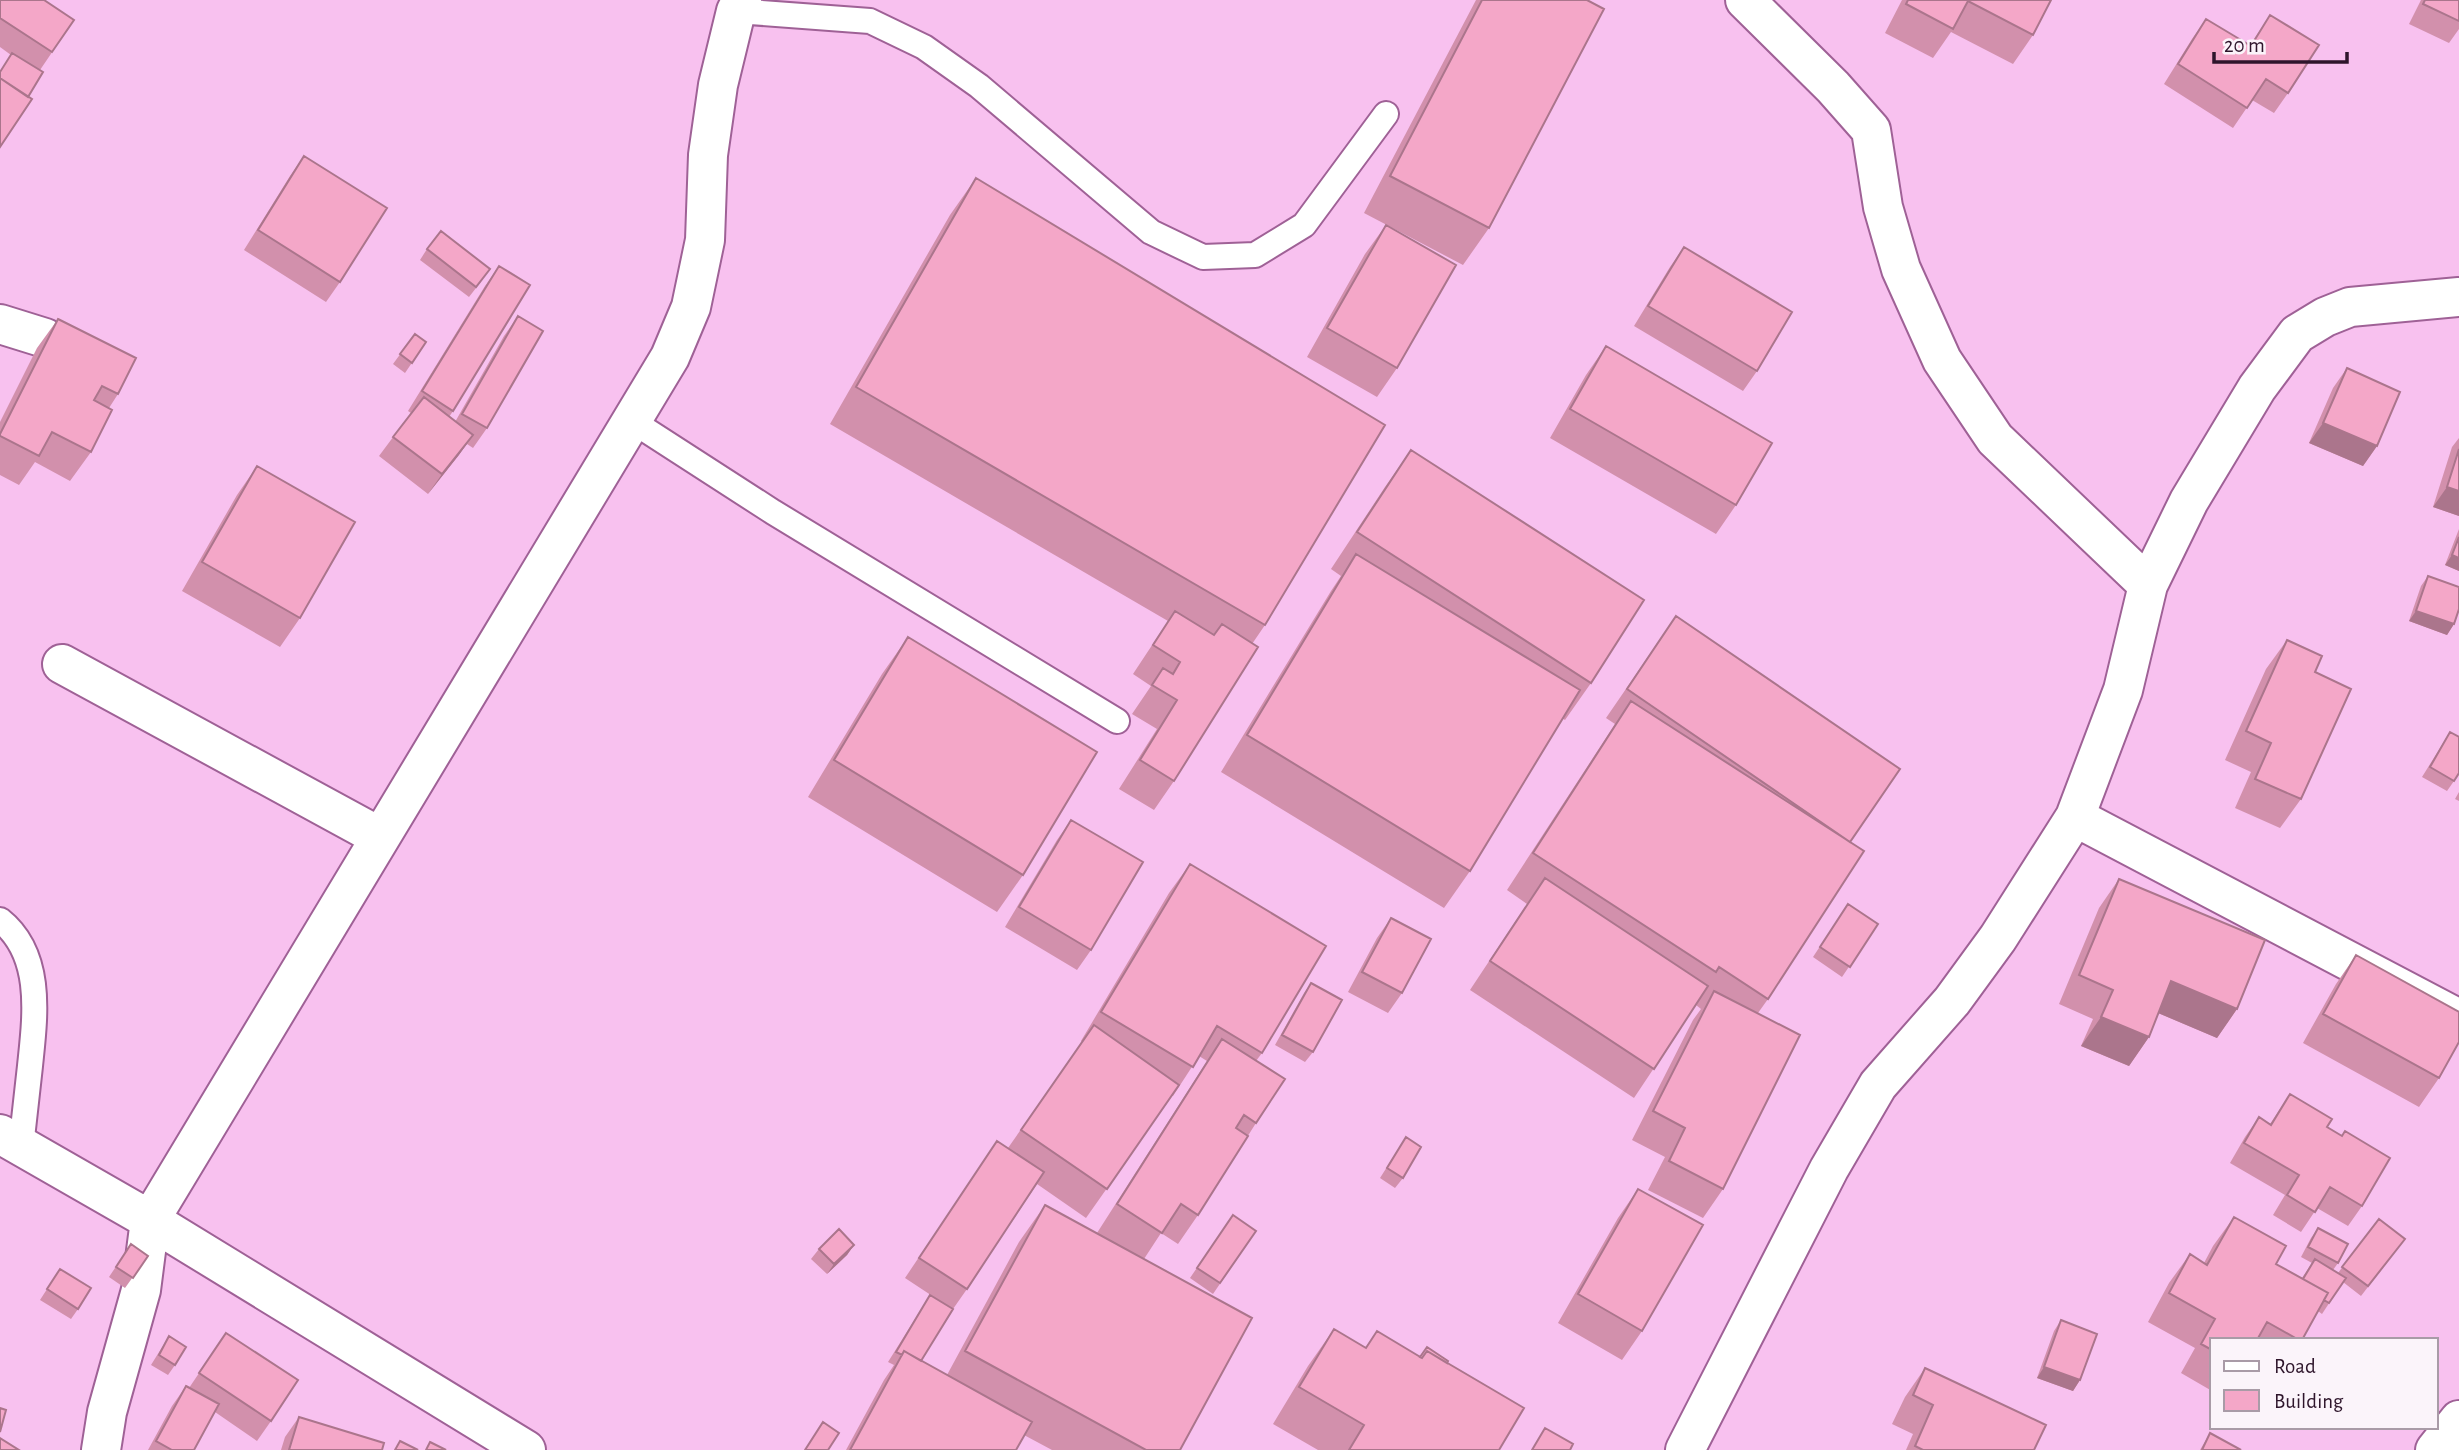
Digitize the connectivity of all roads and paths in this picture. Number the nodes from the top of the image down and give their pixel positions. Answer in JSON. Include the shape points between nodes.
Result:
{"nodes":[{"id":1,"x":1745,"y":0,"type":"edge"},
{"id":2,"x":739,"y":5,"type":"edge"},
{"id":3,"x":1386,"y":114,"type":"dead end"},
{"id":4,"x":2459,"y":297,"type":"edge"},
{"id":5,"x":0,"y":324,"type":"edge"},
{"id":6,"x":45,"y":338,"type":"edge"},
{"id":7,"x":632,"y":421,"type":"junction"},
{"id":8,"x":2148,"y":585,"type":"junction"},
{"id":9,"x":62,"y":664,"type":"dead end"},
{"id":10,"x":1117,"y":721,"type":"dead end"},
{"id":11,"x":2075,"y":817,"type":"junction"},
{"id":12,"x":380,"y":837,"type":"junction"},
{"id":13,"x":0,"y":920,"type":"edge"},
{"id":14,"x":2459,"y":1019,"type":"edge"},
{"id":15,"x":10,"y":1141,"type":"edge"},
{"id":16,"x":150,"y":1220,"type":"junction"},
{"id":17,"x":2459,"y":1420,"type":"edge"},
{"id":18,"x":101,"y":1450,"type":"edge"},
{"id":19,"x":526,"y":1450,"type":"edge"},
{"id":20,"x":1685,"y":1450,"type":"edge"},
{"id":21,"x":2435,"y":1450,"type":"edge"}],
"edges":[{"from":1,"to":8,"type":"street","via":[[1871,130],[1883,207],[1901,269],[1942,360],[1995,439]]},
{"from":2,"to":3,"type":"lane","via":[[870,21],[924,47],[979,86],[1151,232],[1203,257],[1255,255],[1304,225]]},
{"from":2,"to":7,"type":"street","via":[[718,85],[708,155],[705,240],[691,307],[670,357]]},
{"from":4,"to":8,"type":"street","via":[[2350,307],[2297,334],[2257,388],[2189,501]]},
{"from":5,"to":6,"type":"street"},
{"from":7,"to":10,"type":"lane"},
{"from":7,"to":12,"type":"street"},
{"from":8,"to":11,"type":"street","via":[[2123,690]]},
{"from":9,"to":12,"type":"street"},
{"from":11,"to":14,"type":"street"},
{"from":11,"to":20,"type":"street","via":[[1960,990],[1878,1085],[1829,1169]]},
{"from":12,"to":16,"type":"street"},
{"from":13,"to":15,"type":"lane","via":[[12,929],[30,966],[36,1013]]},
{"from":15,"to":16,"type":"street"},
{"from":16,"to":18,"type":"street","via":[[141,1290]]},
{"from":16,"to":19,"type":"street"},
{"from":17,"to":21,"type":"street"}]}
